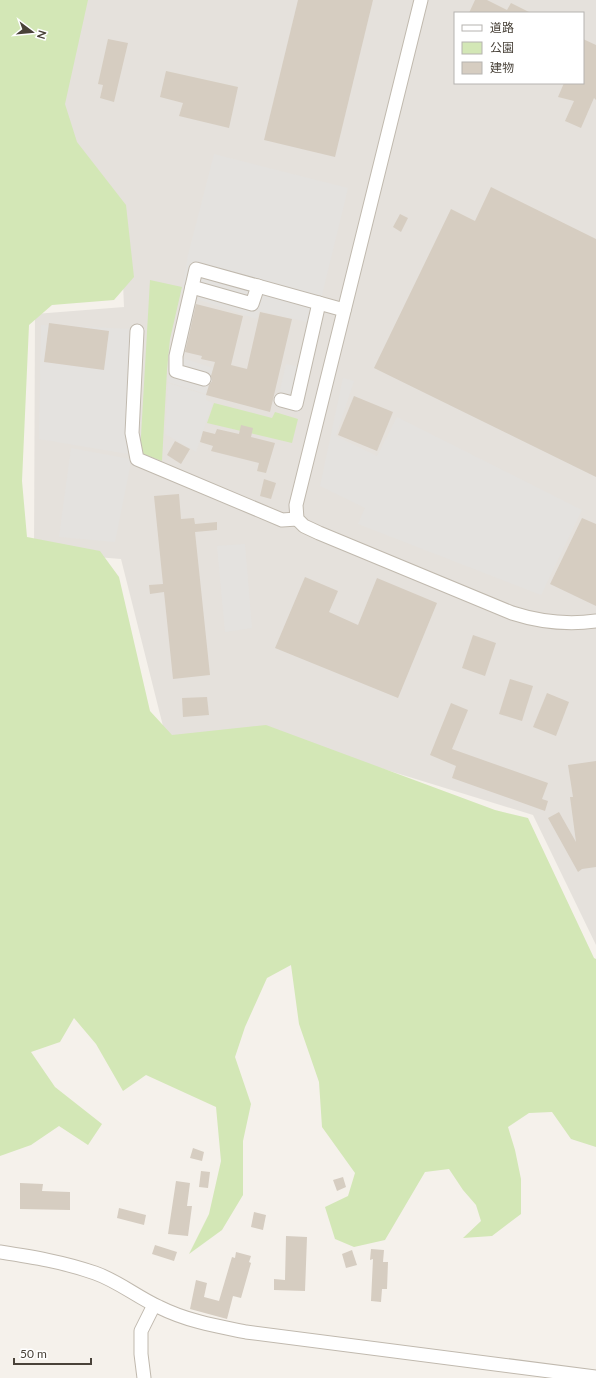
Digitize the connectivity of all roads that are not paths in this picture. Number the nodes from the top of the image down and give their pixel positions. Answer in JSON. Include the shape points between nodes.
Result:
{"nodes":[{"id":1,"x":421,"y":0,"type":"edge"},
{"id":2,"x":258,"y":286,"type":"junction"},
{"id":3,"x":192,"y":287,"type":"junction"},
{"id":4,"x":319,"y":303,"type":"junction"},
{"id":5,"x":344,"y":310,"type":"junction"},
{"id":6,"x":137,"y":331,"type":"dead end"},
{"id":7,"x":204,"y":379,"type":"dead end"},
{"id":8,"x":281,"y":400,"type":"dead end"},
{"id":9,"x":297,"y":519,"type":"junction"},
{"id":10,"x":596,"y":624,"type":"edge"},
{"id":11,"x":0,"y":1252,"type":"edge"},
{"id":12,"x":154,"y":1305,"type":"junction"},
{"id":13,"x":144,"y":1378,"type":"edge"},
{"id":14,"x":596,"y":1378,"type":"edge"}],
"edges":[{"from":1,"to":5,"type":"street"},
{"from":2,"to":3,"type":"street","via":[[252,304]]},
{"from":2,"to":3,"type":"street","via":[[196,269]]},
{"from":2,"to":4,"type":"street"},
{"from":3,"to":7,"type":"street","via":[[176,356],[176,371]]},
{"from":4,"to":5,"type":"street"},
{"from":4,"to":8,"type":"street","via":[[296,404]]},
{"from":5,"to":9,"type":"street","via":[[296,505]]},
{"from":6,"to":9,"type":"street","via":[[132,433],[137,459],[282,520]]},
{"from":9,"to":10,"type":"street","via":[[304,526],[319,533],[512,613],[555,623]]},
{"from":11,"to":12,"type":"street","via":[[57,1262],[95,1273]]},
{"from":12,"to":13,"type":"street","via":[[142,1331]]},
{"from":12,"to":14,"type":"street","via":[[203,1324],[246,1332]]}]}
